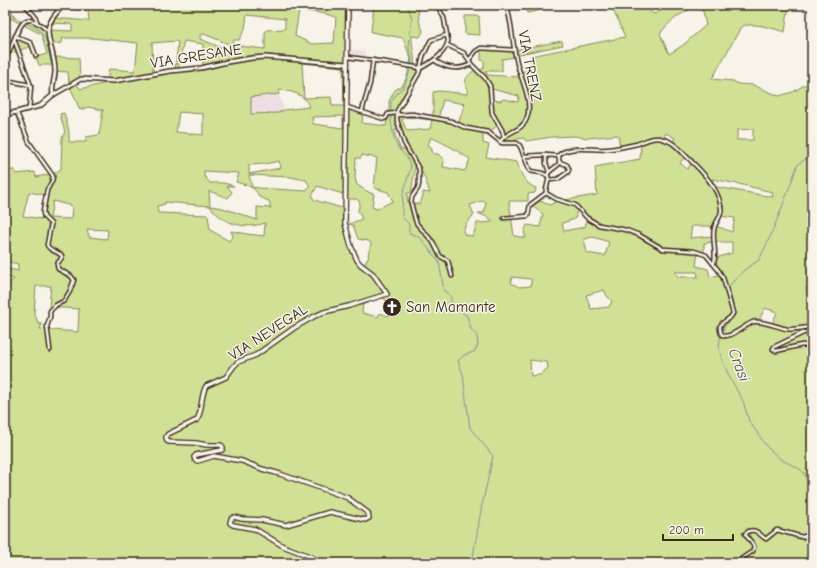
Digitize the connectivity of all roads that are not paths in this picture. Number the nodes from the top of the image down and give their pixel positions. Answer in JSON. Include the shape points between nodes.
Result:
{"nodes":[{"id":1,"x":25,"y":5,"type":"edge"},
{"id":2,"x":64,"y":5,"type":"edge"},
{"id":3,"x":348,"y":5,"type":"edge"},
{"id":4,"x":437,"y":5,"type":"edge"},
{"id":5,"x":508,"y":5,"type":"edge"},
{"id":6,"x":37,"y":22,"type":"junction"},
{"id":7,"x":48,"y":30,"type":"junction"},
{"id":8,"x":447,"y":35,"type":"junction"},
{"id":9,"x":15,"y":38,"type":"junction"},
{"id":10,"x":447,"y":45,"type":"junction"},
{"id":11,"x":514,"y":50,"type":"junction"},
{"id":12,"x":36,"y":56,"type":"dead end"},
{"id":13,"x":348,"y":57,"type":"junction"},
{"id":14,"x":373,"y":60,"type":"junction"},
{"id":15,"x":434,"y":60,"type":"junction"},
{"id":16,"x":469,"y":60,"type":"junction"},
{"id":17,"x":5,"y":61,"type":"edge"},
{"id":18,"x":347,"y":64,"type":"junction"},
{"id":19,"x":471,"y":64,"type":"junction"},
{"id":20,"x":421,"y":68,"type":"junction"},
{"id":21,"x":5,"y":80,"type":"edge"},
{"id":22,"x":31,"y":85,"type":"junction"},
{"id":23,"x":53,"y":96,"type":"junction"},
{"id":24,"x":346,"y":107,"type":"junction"},
{"id":25,"x":29,"y":110,"type":"junction"},
{"id":26,"x":362,"y":111,"type":"junction"},
{"id":27,"x":17,"y":113,"type":"junction"},
{"id":28,"x":396,"y":113,"type":"junction"},
{"id":29,"x":5,"y":116,"type":"edge"},
{"id":30,"x":504,"y":137,"type":"junction"},
{"id":31,"x":500,"y":142,"type":"junction"},
{"id":32,"x":546,"y":155,"type":"junction"},
{"id":33,"x":524,"y":156,"type":"junction"},
{"id":34,"x":559,"y":156,"type":"junction"},
{"id":35,"x":560,"y":162,"type":"junction"},
{"id":36,"x":549,"y":172,"type":"junction"},
{"id":37,"x":548,"y":175,"type":"junction"},
{"id":38,"x":549,"y":180,"type":"junction"},
{"id":39,"x":546,"y":193,"type":"junction"},
{"id":40,"x":504,"y":218,"type":"dead end"},
{"id":41,"x":714,"y":263,"type":"junction"},
{"id":42,"x":452,"y":276,"type":"dead end"},
{"id":43,"x":812,"y":346,"type":"edge"},
{"id":44,"x":50,"y":350,"type":"dead end"},
{"id":45,"x":812,"y":515,"type":"edge"},
{"id":46,"x":319,"y":563,"type":"edge"},
{"id":47,"x":735,"y":563,"type":"edge"}],
"edges":[{"from":1,"to":6,"type":"street","via":[[36,16]]},
{"from":2,"to":7,"type":"street","via":[[52,17]]},
{"from":3,"to":13,"type":"main road","name":"VIA NEVEGAL"},
{"from":4,"to":8,"type":"street","via":[[444,18]]},
{"from":5,"to":11,"type":"street","name":"VIA TRENZ"},
{"from":6,"to":7,"type":"street"},
{"from":6,"to":9,"type":"street","via":[[24,21]]},
{"from":7,"to":23,"type":"street","via":[[55,69]]},
{"from":8,"to":10,"type":"street"},
{"from":8,"to":20,"type":"street","via":[[431,40],[423,56]]},
{"from":9,"to":12,"type":"street","via":[[31,43]]},
{"from":9,"to":17,"type":"street"},
{"from":9,"to":22,"type":"street"},
{"from":10,"to":15,"type":"street"},
{"from":10,"to":16,"type":"street","via":[[464,53]]},
{"from":11,"to":16,"type":"street","via":[[481,48]]},
{"from":11,"to":30,"type":"street","name":"VIA TRENZ","via":[[528,95],[528,113],[521,127]]},
{"from":13,"to":14,"type":"street"},
{"from":13,"to":18,"type":"main road","name":"VIA NEVEGAL"},
{"from":14,"to":20,"type":"street"},
{"from":14,"to":26,"type":"street"},
{"from":15,"to":19,"type":"street","via":[[453,69]]},
{"from":15,"to":20,"type":"street"},
{"from":16,"to":19,"type":"street"},
{"from":18,"to":23,"type":"street","name":"VIA GRESANE","via":[[269,57],[252,58],[114,81],[81,79]]},
{"from":18,"to":24,"type":"main road","name":"VIA NEVEGAL"},
{"from":19,"to":30,"type":"street","via":[[485,78],[490,88],[492,114]]},
{"from":20,"to":28,"type":"street"},
{"from":21,"to":22,"type":"street"},
{"from":22,"to":25,"type":"street"},
{"from":23,"to":25,"type":"street","name":"VIA GRESANE"},
{"from":24,"to":26,"type":"street"},
{"from":24,"to":46,"type":"main road","name":"VIA NEVEGAL","via":[[345,223],[357,260],[373,274],[387,295],[321,313],[294,328],[256,356],[238,362],[226,377],[206,386],[197,420],[168,434],[166,438],[169,442],[221,444],[222,450],[196,455],[195,460],[214,456],[242,461],[348,498],[368,513],[369,518],[365,520],[328,512],[286,525],[257,519],[231,519],[233,525],[258,530],[283,546],[312,557]]},
{"from":25,"to":27,"type":"street","name":"VIA GRESANE"},
{"from":26,"to":28,"type":"street","via":[[384,119],[389,114]]},
{"from":27,"to":29,"type":"street","name":"VIA GRESANE"},
{"from":27,"to":44,"type":"street","via":[[28,142],[53,176],[47,190],[43,212],[51,224],[47,245],[50,250],[62,256],[57,264],[58,269],[74,280],[64,301],[50,311],[47,326]]},
{"from":28,"to":31,"type":"street","via":[[455,122],[466,128],[488,132]]},
{"from":28,"to":42,"type":"street","via":[[404,143],[419,169],[419,184],[411,203],[415,219],[433,242],[440,256],[448,261]]},
{"from":30,"to":31,"type":"street","name":"VIA TRENZ"},
{"from":31,"to":33,"type":"street","via":[[517,143]]},
{"from":32,"to":33,"type":"street"},
{"from":32,"to":34,"type":"street"},
{"from":32,"to":36,"type":"street"},
{"from":33,"to":37,"type":"street","via":[[530,171]]},
{"from":34,"to":35,"type":"street"},
{"from":34,"to":41,"type":"street","via":[[578,149],[606,149],[653,138],[672,142],[700,168],[720,201],[721,217],[714,226]]},
{"from":35,"to":36,"type":"street"},
{"from":35,"to":38,"type":"street","via":[[567,165],[568,172],[558,179]]},
{"from":36,"to":37,"type":"street"},
{"from":37,"to":38,"type":"street"},
{"from":38,"to":39,"type":"street"},
{"from":39,"to":40,"type":"street","via":[[530,205],[528,216]]},
{"from":39,"to":41,"type":"street","via":[[575,205],[587,218],[599,225],[626,230],[663,249],[702,253]]},
{"from":41,"to":43,"type":"street","via":[[723,278],[733,313],[729,319],[721,323],[721,333],[729,336],[754,322],[787,329],[809,327],[811,331],[773,349],[776,351],[802,345]]},
{"from":45,"to":47,"type":"street","via":[[808,535],[802,537],[777,530],[766,539],[759,532],[749,530],[745,534],[754,546],[753,551]]}]}
